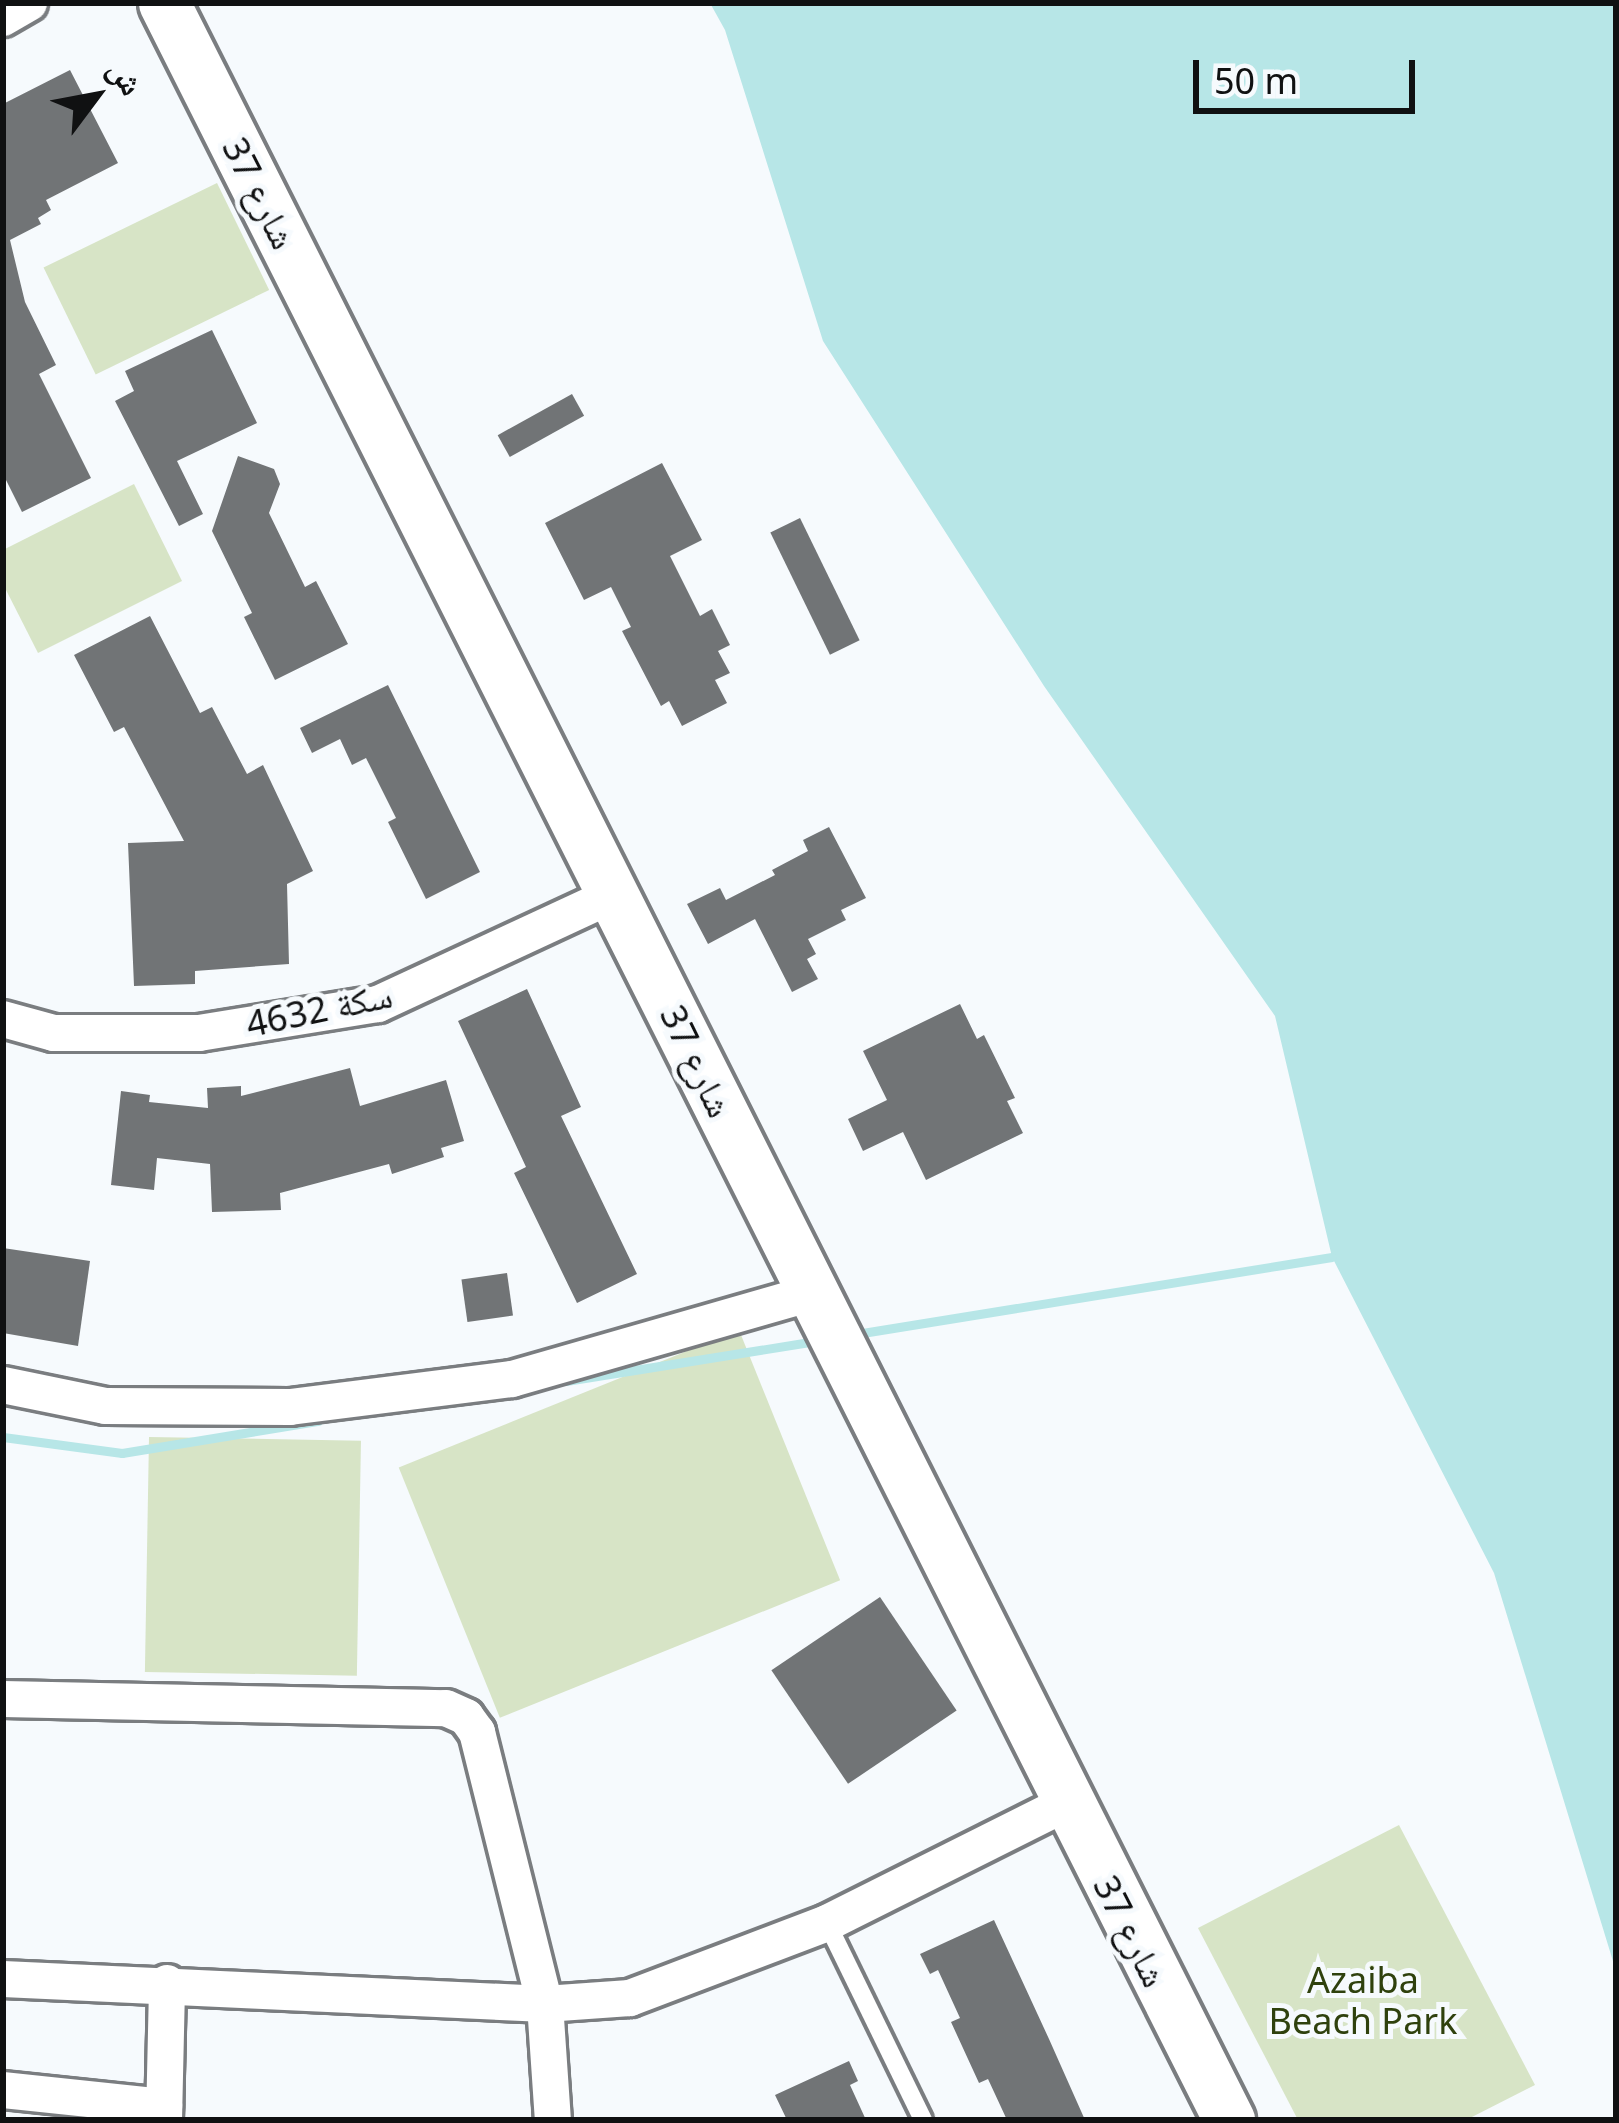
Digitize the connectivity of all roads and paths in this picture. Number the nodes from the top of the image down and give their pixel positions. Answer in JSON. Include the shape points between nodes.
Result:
{"nodes":[{"id":1,"x":29,"y":3,"type":"edge"},
{"id":2,"x":164,"y":3,"type":"edge"},
{"id":3,"x":3,"y":18,"type":"edge"},
{"id":4,"x":615,"y":894,"type":"junction"},
{"id":5,"x":3,"y":1019,"type":"edge"},
{"id":6,"x":812,"y":1293,"type":"junction"},
{"id":7,"x":3,"y":1385,"type":"edge"},
{"id":8,"x":3,"y":1699,"type":"edge"},
{"id":9,"x":1065,"y":1804,"type":"junction"},
{"id":10,"x":827,"y":1923,"type":"junction"},
{"id":11,"x":3,"y":1979,"type":"edge"},
{"id":12,"x":167,"y":1983,"type":"junction"},
{"id":13,"x":544,"y":2004,"type":"junction"},
{"id":14,"x":3,"y":2090,"type":"edge"},
{"id":15,"x":164,"y":2114,"type":"edge"},
{"id":16,"x":553,"y":2120,"type":"edge"},
{"id":17,"x":922,"y":2120,"type":"edge"},
{"id":18,"x":1229,"y":2120,"type":"edge"}],
"edges":[{"from":1,"to":3,"type":"street"},
{"from":2,"to":4,"type":"street","name":"شارع 37"},
{"from":4,"to":5,"type":"street","name":"سكة 4632","via":[[378,1004],[199,1033],[54,1033]]},
{"from":4,"to":6,"type":"street","name":"شارع 37"},
{"from":6,"to":7,"type":"street","via":[[512,1379],[290,1407],[105,1406]]},
{"from":6,"to":9,"type":"street","name":"شارع 37"},
{"from":8,"to":13,"type":"street","via":[[446,1708],[466,1717],[477,1732]]},
{"from":9,"to":10,"type":"street"},
{"from":9,"to":18,"type":"street","name":"شارع 37"},
{"from":10,"to":13,"type":"street","via":[[630,1998]]},
{"from":10,"to":17,"type":"lane"},
{"from":11,"to":12,"type":"street"},
{"from":12,"to":13,"type":"street"},
{"from":12,"to":15,"type":"street"},
{"from":13,"to":16,"type":"street"},
{"from":14,"to":15,"type":"street"}]}
